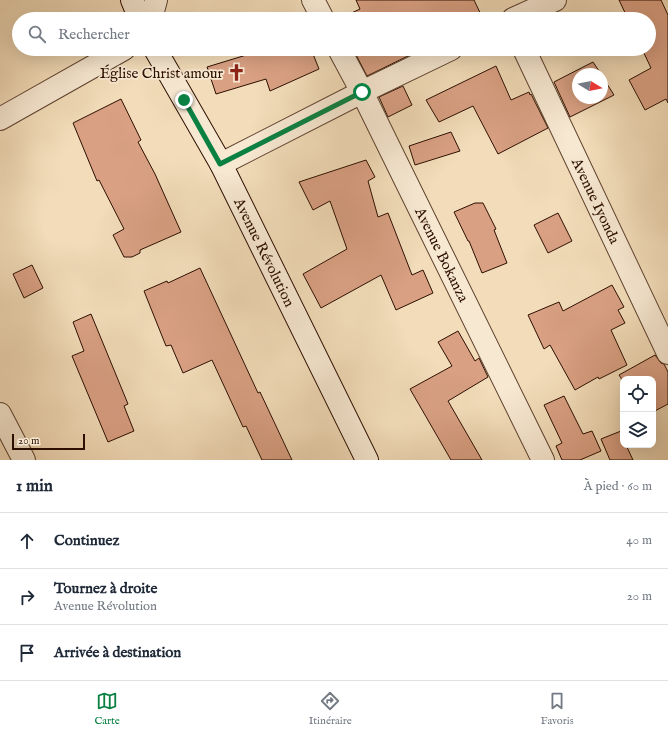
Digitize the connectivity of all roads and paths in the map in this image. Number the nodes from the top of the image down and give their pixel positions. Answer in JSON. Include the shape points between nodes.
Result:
{"nodes":[{"id":1,"x":132,"y":0,"type":"edge"},
{"id":2,"x":156,"y":0,"type":"edge"},
{"id":3,"x":313,"y":0,"type":"edge"},
{"id":4,"x":555,"y":0,"type":"edge"},
{"id":5,"x":137,"y":12,"type":"edge"},
{"id":6,"x":153,"y":12,"type":"edge"},
{"id":7,"x":319,"y":12,"type":"edge"},
{"id":8,"x":528,"y":12,"type":"edge"},
{"id":9,"x":112,"y":56,"type":"edge"},
{"id":10,"x":159,"y":56,"type":"edge"},
{"id":11,"x":343,"y":56,"type":"edge"},
{"id":12,"x":437,"y":56,"type":"edge"},
{"id":13,"x":527,"y":56,"type":"edge"},
{"id":14,"x":362,"y":92,"type":"junction"},
{"id":15,"x":0,"y":119,"type":"edge"},
{"id":16,"x":220,"y":164,"type":"junction"},
{"id":17,"x":668,"y":352,"type":"edge"},
{"id":18,"x":0,"y":414,"type":"edge"},
{"id":19,"x":24,"y":460,"type":"edge"},
{"id":20,"x":367,"y":460,"type":"edge"},
{"id":21,"x":543,"y":460,"type":"edge"}],
"edges":[{"from":1,"to":5,"type":"street"},
{"from":2,"to":6,"type":"street"},
{"from":3,"to":7,"type":"street"},
{"from":4,"to":8,"type":"street"},
{"from":9,"to":15,"type":"street"},
{"from":10,"to":16,"type":"street","name":"Avenue Révolution"},
{"from":11,"to":14,"type":"street","name":"Avenue Bokanza"},
{"from":12,"to":14,"type":"street"},
{"from":13,"to":17,"type":"street","name":"Avenue Iyonda"},
{"from":14,"to":16,"type":"street"},
{"from":14,"to":21,"type":"street","name":"Avenue Bokanza"},
{"from":16,"to":20,"type":"street","name":"Avenue Révolution"},
{"from":18,"to":19,"type":"street"}]}
